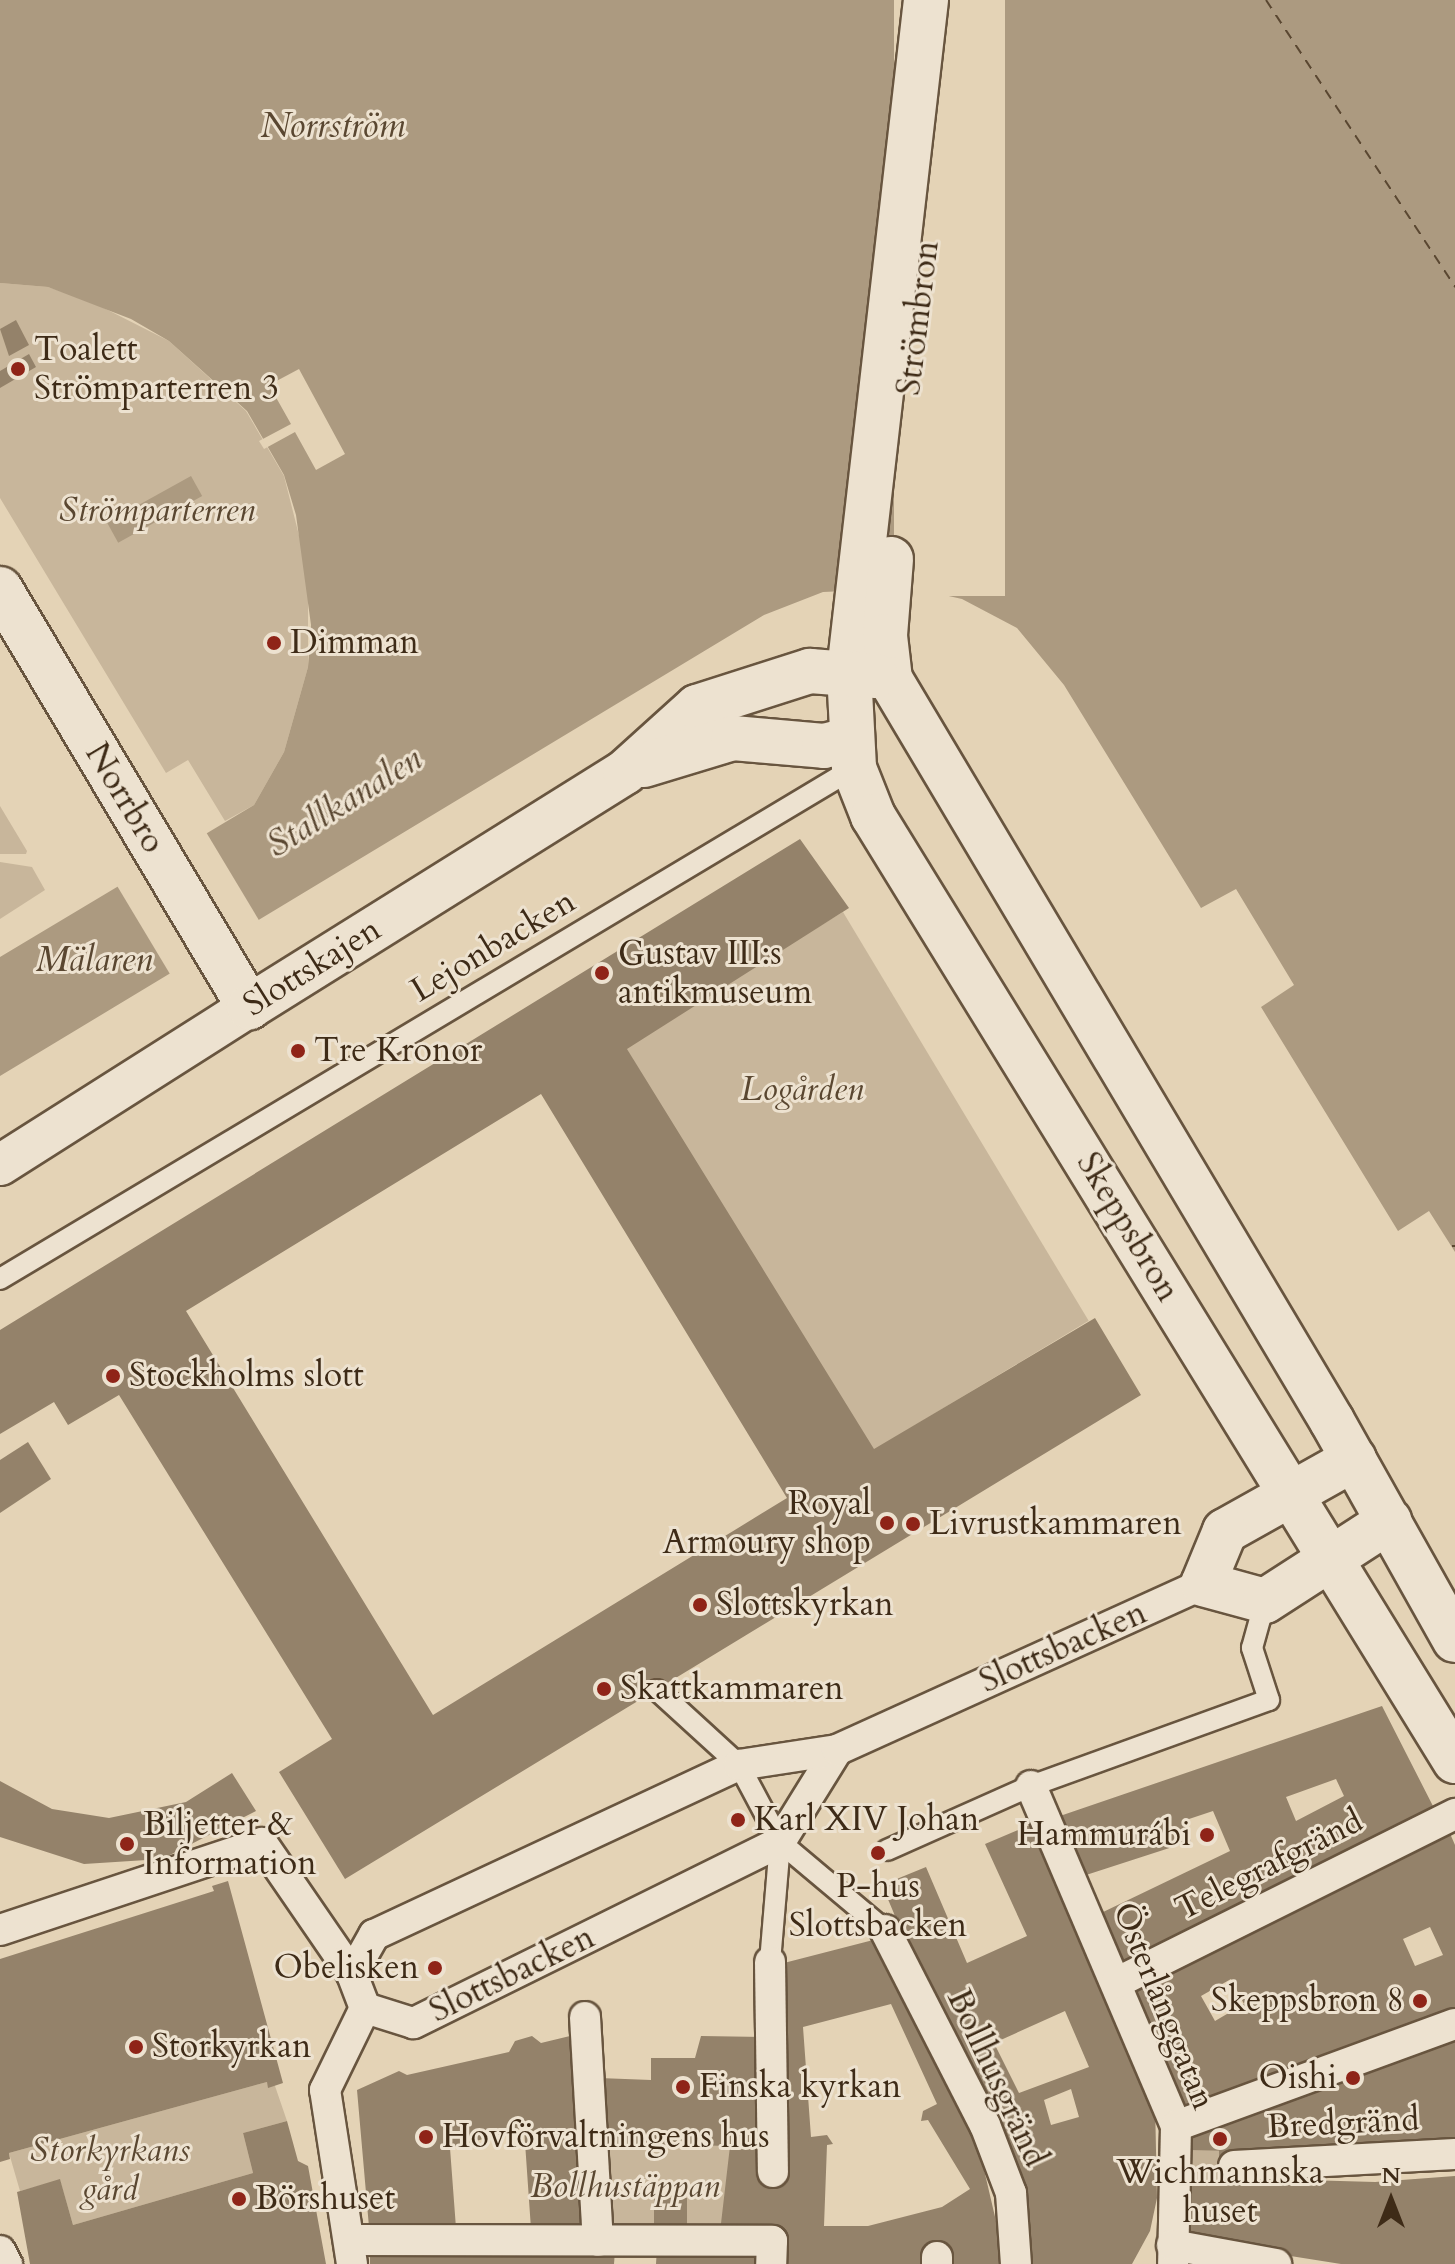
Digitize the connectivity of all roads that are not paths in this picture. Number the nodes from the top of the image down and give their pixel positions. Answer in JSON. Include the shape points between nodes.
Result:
{"nodes":[{"id":1,"x":926,"y":0,"type":"edge"},
{"id":2,"x":955,"y":0,"type":"edge"},
{"id":3,"x":0,"y":589,"type":"edge"},
{"id":4,"x":872,"y":589,"type":"junction"},
{"id":5,"x":869,"y":675,"type":"junction"},
{"id":6,"x":851,"y":754,"type":"junction"},
{"id":7,"x":625,"y":772,"type":"junction"},
{"id":8,"x":249,"y":1007,"type":"junction"},
{"id":9,"x":0,"y":1165,"type":"edge"},
{"id":10,"x":0,"y":1279,"type":"edge"},
{"id":11,"x":1354,"y":1459,"type":"junction"},
{"id":12,"x":1289,"y":1495,"type":"junction"},
{"id":13,"x":1389,"y":1521,"type":"junction"},
{"id":14,"x":1331,"y":1558,"type":"junction"},
{"id":15,"x":1203,"y":1584,"type":"junction"},
{"id":16,"x":1265,"y":1601,"type":"junction"},
{"id":17,"x":1455,"y":1640,"type":"edge"},
{"id":18,"x":657,"y":1690,"type":"dead end"},
{"id":19,"x":1426,"y":1706,"type":"junction"},
{"id":20,"x":1455,"y":1737,"type":"edge"},
{"id":21,"x":837,"y":1750,"type":"junction"},
{"id":22,"x":1455,"y":1761,"type":"edge"},
{"id":23,"x":739,"y":1765,"type":"junction"},
{"id":24,"x":1031,"y":1786,"type":"junction"},
{"id":25,"x":1455,"y":1814,"type":"edge"},
{"id":26,"x":780,"y":1842,"type":"junction"},
{"id":27,"x":887,"y":1850,"type":"dead end"},
{"id":28,"x":0,"y":1930,"type":"edge"},
{"id":29,"x":885,"y":1930,"type":"joint"},
{"id":30,"x":770,"y":1962,"type":"joint"},
{"id":31,"x":352,"y":1974,"type":"junction"},
{"id":32,"x":1116,"y":1983,"type":"junction"},
{"id":33,"x":365,"y":2008,"type":"junction"},
{"id":34,"x":585,"y":2017,"type":"dead end"},
{"id":35,"x":1455,"y":2024,"type":"edge"},
{"id":36,"x":1176,"y":2126,"type":"junction"},
{"id":37,"x":1455,"y":2154,"type":"edge"},
{"id":38,"x":1234,"y":2166,"type":"tunnel mouth"},
{"id":39,"x":773,"y":2172,"type":"dead end"},
{"id":40,"x":613,"y":2249,"type":"edge"},
{"id":41,"x":0,"y":2251,"type":"edge"},
{"id":42,"x":1167,"y":2251,"type":"edge"},
{"id":43,"x":351,"y":2252,"type":"edge"},
{"id":44,"x":771,"y":2252,"type":"edge"},
{"id":45,"x":7,"y":2264,"type":"edge"},
{"id":46,"x":1016,"y":2264,"type":"edge"},
{"id":47,"x":1276,"y":2264,"type":"edge"}],
"edges":[{"from":1,"to":4,"type":"street","name":"Strömbron"},
{"from":2,"to":4,"type":"street","name":"Strömbron"},
{"from":3,"to":8,"type":"street","name":"Norrbro"},
{"from":4,"to":5,"type":"street"},
{"from":4,"to":5,"type":"street","name":"Strömbron","via":[[885,636]]},
{"from":5,"to":6,"type":"street"},
{"from":5,"to":7,"type":"street","name":"Slottskajen","via":[[778,676],[697,707]]},
{"from":5,"to":11,"type":"street"},
{"from":6,"to":7,"type":"street","name":"Slottskajen","via":[[824,746],[733,738]]},
{"from":6,"to":10,"type":"lane","name":"Lejonbacken"},
{"from":6,"to":12,"type":"street","name":"Skeppsbron","via":[[873,816]]},
{"from":7,"to":8,"type":"street","name":"Slottskajen"},
{"from":8,"to":9,"type":"street","name":"Slottskajen"},
{"from":11,"to":12,"type":"street"},
{"from":11,"to":13,"type":"street"},
{"from":12,"to":14,"type":"street","name":"Skeppsbron"},
{"from":12,"to":15,"type":"street","via":[[1225,1531]]},
{"from":13,"to":14,"type":"street"},
{"from":13,"to":17,"type":"street"},
{"from":14,"to":16,"type":"street"},
{"from":14,"to":19,"type":"street","name":"Skeppsbron"},
{"from":15,"to":16,"type":"street"},
{"from":15,"to":21,"type":"street","name":"Slottsbacken"},
{"from":16,"to":24,"type":"lane","via":[[1252,1648],[1269,1700]]},
{"from":18,"to":23,"type":"lane"},
{"from":19,"to":20,"type":"street","name":"Skeppsbron"},
{"from":19,"to":22,"type":"street","name":"Skeppsbron"},
{"from":21,"to":23,"type":"street","name":"Slottsbacken"},
{"from":21,"to":26,"type":"street"},
{"from":23,"to":26,"type":"lane"},
{"from":23,"to":31,"type":"street","name":"Slottsbacken","via":[[374,1935]]},
{"from":24,"to":27,"type":"lane"},
{"from":24,"to":32,"type":"street","name":"Österlånggatan"},
{"from":25,"to":32,"type":"street","name":"Telegrafgränd"},
{"from":26,"to":29,"type":"lane"},
{"from":26,"to":30,"type":"lane"},
{"from":26,"to":33,"type":"street","name":"Slottsbacken","via":[[413,2023]]},
{"from":28,"to":31,"type":"street","via":[[262,1843]]},
{"from":29,"to":46,"type":"street","name":"Bollhusgränd","via":[[985,2125],[1011,2193]]},
{"from":30,"to":39,"type":"street"},
{"from":31,"to":33,"type":"street"},
{"from":32,"to":36,"type":"street","name":"Österlånggatan"},
{"from":33,"to":43,"type":"street","via":[[325,2090]]},
{"from":34,"to":40,"type":"street"},
{"from":35,"to":36,"type":"street"},
{"from":36,"to":42,"type":"street","name":"Österlånggatan","via":[[1183,2165]]},
{"from":37,"to":38,"type":"street","name":"Bredgränd"},
{"from":40,"to":43,"type":"street"},
{"from":40,"to":44,"type":"street"},
{"from":41,"to":45,"type":"street"},
{"from":42,"to":47,"type":"street"}]}
